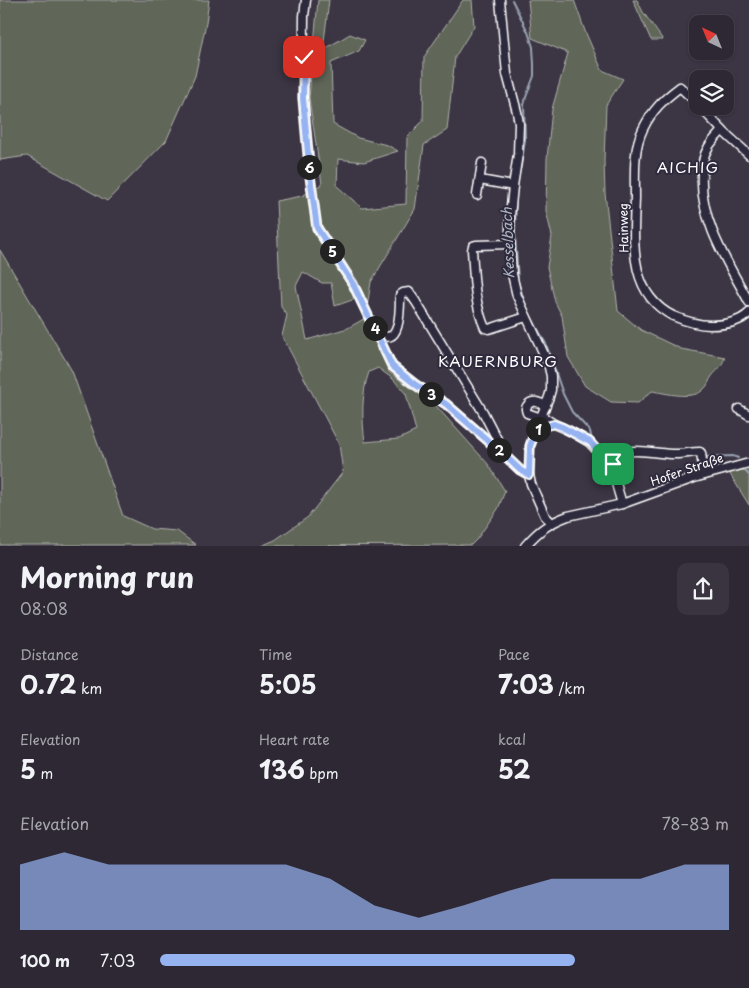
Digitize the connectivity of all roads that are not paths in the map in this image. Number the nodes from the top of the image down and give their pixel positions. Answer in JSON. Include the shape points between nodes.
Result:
{"nodes":[{"id":1,"x":306,"y":0,"type":"edge"},
{"id":2,"x":500,"y":0,"type":"edge"},
{"id":3,"x":689,"y":96,"type":"edge"},
{"id":4,"x":708,"y":115,"type":"edge"},
{"id":5,"x":722,"y":130,"type":"junction"},
{"id":6,"x":749,"y":155,"type":"edge"},
{"id":7,"x":482,"y":164,"type":"dead end"},
{"id":8,"x":480,"y":180,"type":"junction"},
{"id":9,"x":513,"y":186,"type":"junction"},
{"id":10,"x":477,"y":196,"type":"dead end"},
{"id":11,"x":510,"y":244,"type":"junction"},
{"id":12,"x":749,"y":302,"type":"edge"},
{"id":13,"x":749,"y":313,"type":"edge"},
{"id":14,"x":526,"y":317,"type":"junction"},
{"id":15,"x":377,"y":332,"type":"junction"},
{"id":16,"x":546,"y":406,"type":"junction"},
{"id":17,"x":749,"y":406,"type":"edge"},
{"id":18,"x":749,"y":415,"type":"edge"},
{"id":19,"x":542,"y":417,"type":"junction"},
{"id":20,"x":554,"y":424,"type":"junction"},
{"id":21,"x":536,"y":429,"type":"junction"},
{"id":22,"x":500,"y":451,"type":"junction"},
{"id":23,"x":614,"y":461,"type":"junction"},
{"id":24,"x":749,"y":463,"type":"edge"},
{"id":25,"x":704,"y":474,"type":"junction"},
{"id":26,"x":529,"y":475,"type":"junction"},
{"id":27,"x":622,"y":504,"type":"junction"},
{"id":28,"x":552,"y":523,"type":"junction"},
{"id":29,"x":525,"y":546,"type":"edge"}],
"edges":[{"from":1,"to":15,"type":"street","via":[[303,98],[317,228],[353,284]]},
{"from":2,"to":9,"type":"street","via":[[507,74],[519,124]]},
{"from":3,"to":13,"type":"street","name":"Hainweg","via":[[680,87],[665,98],[646,123],[639,139],[635,162],[634,243],[638,273],[655,303],[685,321],[702,325],[724,324]]},
{"from":4,"to":5,"type":"street","name":"Hainweg"},
{"from":5,"to":6,"type":"street","name":"Hainweg"},
{"from":5,"to":12,"type":"street","via":[[708,148],[702,163],[701,183],[706,211],[717,241]]},
{"from":7,"to":8,"type":"street"},
{"from":8,"to":9,"type":"street"},
{"from":8,"to":10,"type":"street"},
{"from":9,"to":11,"type":"street"},
{"from":11,"to":14,"type":"street","via":[[512,274]]},
{"from":11,"to":14,"type":"street","via":[[474,246],[476,299],[485,328],[492,329]]},
{"from":14,"to":16,"type":"street","via":[[552,376]]},
{"from":15,"to":22,"type":"street","via":[[392,366],[446,404]]},
{"from":15,"to":22,"type":"street","via":[[387,337],[396,330],[400,295],[409,292],[483,412]]},
{"from":16,"to":19,"type":"street"},
{"from":16,"to":19,"type":"street","via":[[532,402],[526,408],[527,413]]},
{"from":17,"to":18,"type":"street","via":[[739,409]]},
{"from":19,"to":20,"type":"street"},
{"from":19,"to":21,"type":"street"},
{"from":20,"to":21,"type":"street"},
{"from":20,"to":23,"type":"street","via":[[590,442],[607,461]]},
{"from":21,"to":26,"type":"street","via":[[530,446]]},
{"from":22,"to":26,"type":"street"},
{"from":23,"to":25,"type":"street","via":[[619,454],[633,451],[700,452]]},
{"from":23,"to":27,"type":"street"},
{"from":24,"to":25,"type":"street","name":"Hofer Straße"},
{"from":25,"to":27,"type":"street","name":"Hofer Straße"},
{"from":26,"to":28,"type":"street","via":[[545,516]]},
{"from":27,"to":28,"type":"street","name":"Hofer Straße","via":[[568,516]]},
{"from":28,"to":29,"type":"street","name":"Hofer Straße"}]}
